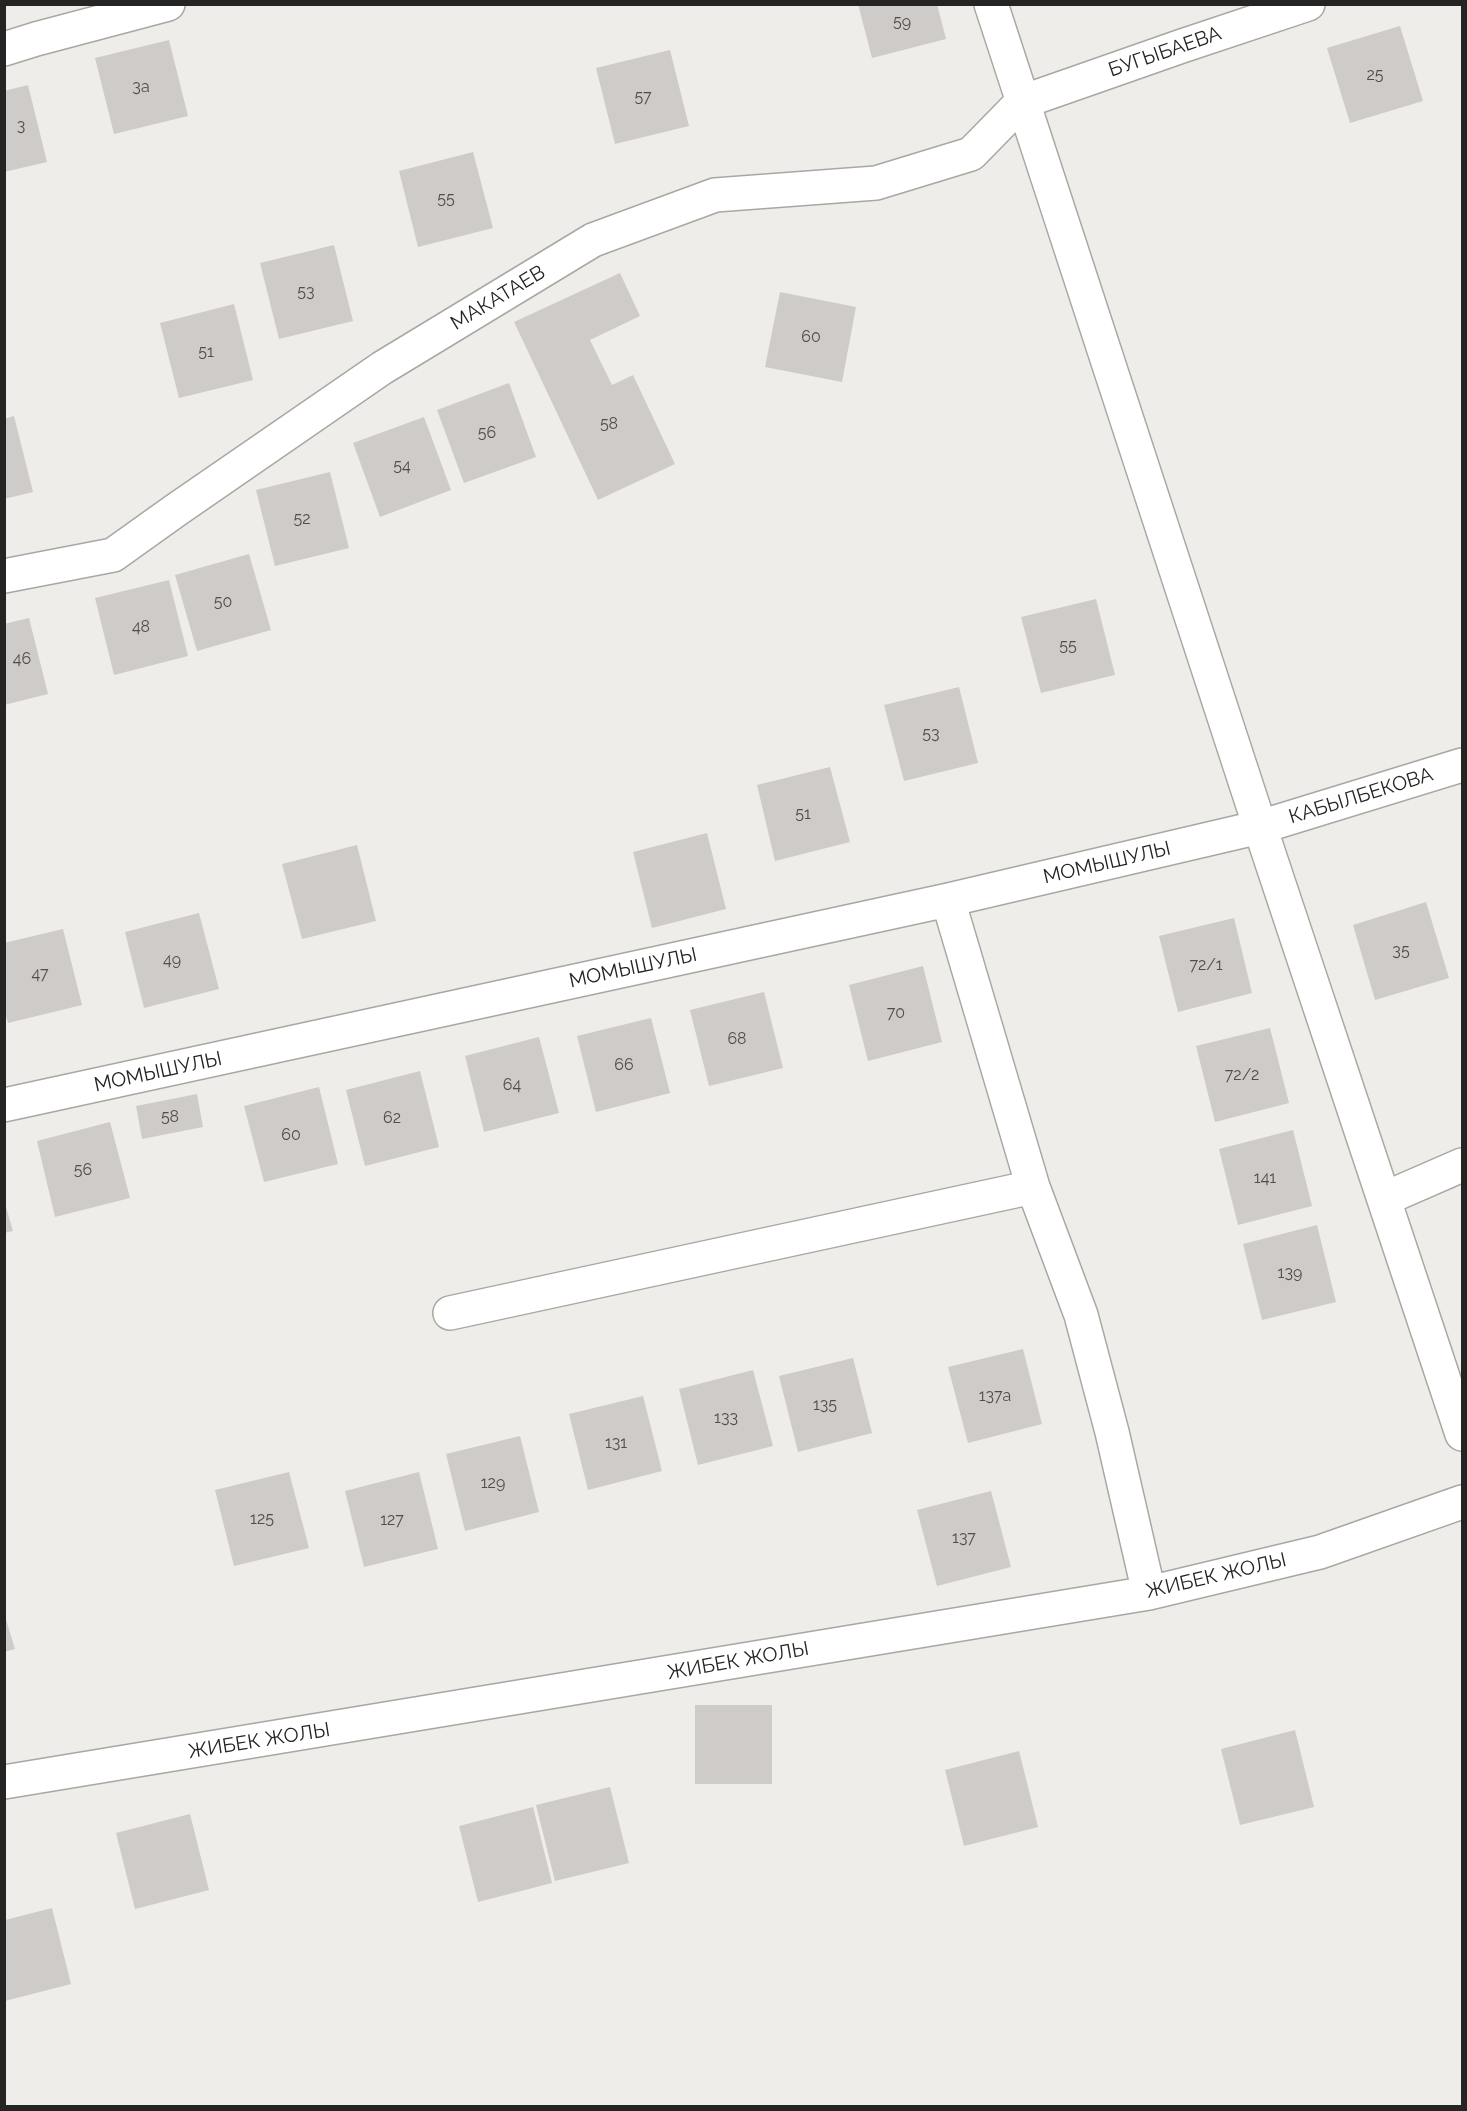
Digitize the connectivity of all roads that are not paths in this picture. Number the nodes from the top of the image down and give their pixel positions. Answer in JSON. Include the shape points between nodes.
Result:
{"nodes":[{"id":1,"x":168,"y":4,"type":"edge"},
{"id":2,"x":991,"y":4,"type":"edge"},
{"id":3,"x":1308,"y":4,"type":"edge"},
{"id":4,"x":4,"y":50,"type":"edge"},
{"id":5,"x":1022,"y":102,"type":"junction"},
{"id":6,"x":4,"y":576,"type":"edge"},
{"id":7,"x":1462,"y":765,"type":"edge"},
{"id":8,"x":1260,"y":827,"type":"junction"},
{"id":9,"x":948,"y":900,"type":"junction"},
{"id":10,"x":4,"y":1105,"type":"edge"},
{"id":11,"x":1462,"y":1165,"type":"edge"},
{"id":12,"x":1033,"y":1187,"type":"junction"},
{"id":13,"x":1384,"y":1199,"type":"junction"},
{"id":14,"x":450,"y":1313,"type":"dead end"},
{"id":15,"x":1462,"y":1434,"type":"edge"},
{"id":16,"x":1462,"y":1502,"type":"edge"},
{"id":17,"x":1149,"y":1593,"type":"junction"},
{"id":18,"x":4,"y":1782,"type":"edge"}],
"edges":[{"from":1,"to":4,"type":"street"},
{"from":2,"to":5,"type":"street"},
{"from":3,"to":5,"type":"street","name":"БУГЫБАЕВА"},
{"from":5,"to":6,"type":"street","name":"МАКАТАЕВ","via":[[971,154],[876,183],[715,195],[593,240],[382,368],[114,555]]},
{"from":5,"to":8,"type":"street"},
{"from":7,"to":8,"type":"street","name":"КАБЫЛБЕКОВА"},
{"from":8,"to":9,"type":"street","name":"МОМЫШУЛЫ"},
{"from":8,"to":13,"type":"street"},
{"from":9,"to":10,"type":"street","name":"МОМЫШУЛЫ"},
{"from":9,"to":12,"type":"street"},
{"from":11,"to":13,"type":"street"},
{"from":12,"to":14,"type":"street"},
{"from":12,"to":17,"type":"street","via":[[1081,1315]]},
{"from":13,"to":15,"type":"street"},
{"from":16,"to":17,"type":"street","name":"ЖИБЕК ЖОЛЫ","via":[[1320,1552]]},
{"from":17,"to":18,"type":"street","name":"ЖИБЕК ЖОЛЫ"}]}
